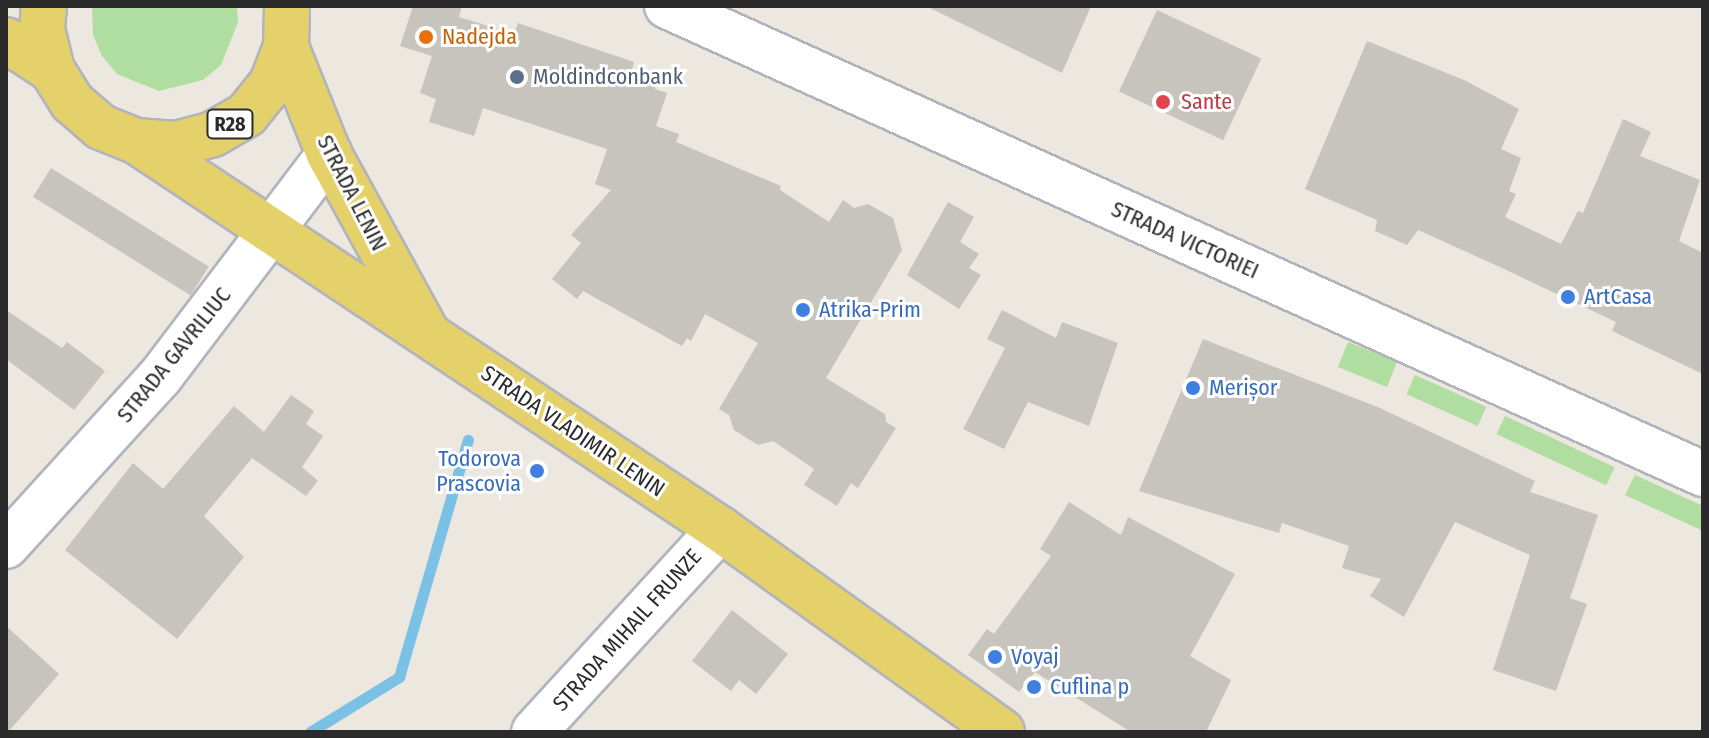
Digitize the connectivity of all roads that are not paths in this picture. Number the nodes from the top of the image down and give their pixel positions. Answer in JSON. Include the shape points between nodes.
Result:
{"nodes":[{"id":1,"x":44,"y":6,"type":"edge"},
{"id":2,"x":667,"y":6,"type":"edge"},
{"id":3,"x":287,"y":26,"type":"edge"},
{"id":4,"x":6,"y":40,"type":"edge"},
{"id":5,"x":52,"y":70,"type":"junction"},
{"id":6,"x":136,"y":141,"type":"junction"},
{"id":7,"x":329,"y":154,"type":"junction"},
{"id":8,"x":271,"y":231,"type":"junction"},
{"id":9,"x":428,"y":334,"type":"junction"},
{"id":10,"x":1703,"y":474,"type":"edge"},
{"id":11,"x":720,"y":529,"type":"junction"},
{"id":12,"x":6,"y":546,"type":"edge"},
{"id":13,"x":534,"y":732,"type":"edge"},
{"id":14,"x":1002,"y":732,"type":"edge"}],
"edges":[{"from":1,"to":5,"type":"main road","number":"R28","via":[[42,29]]},
{"from":2,"to":10,"type":"street","name":"STRADA VICTORIEI"},
{"from":3,"to":6,"type":"main road","number":"R28","via":[[272,83],[247,114],[213,134],[176,144]]},
{"from":3,"to":7,"type":"main road","name":"STRADA LENIN"},
{"from":4,"to":5,"type":"main road","number":"R28"},
{"from":5,"to":6,"type":"main road","number":"R28","via":[[81,111],[101,127]]},
{"from":6,"to":8,"type":"main road","name":"STRADA VLADIMIR LENIN"},
{"from":7,"to":8,"type":"street","name":"STRADA GAVRILIUC"},
{"from":7,"to":9,"type":"main road","name":"STRADA LENIN"},
{"from":8,"to":9,"type":"main road","name":"STRADA VLADIMIR LENIN"},
{"from":8,"to":12,"type":"street","name":"STRADA GAVRILIUC","via":[[160,377]]},
{"from":9,"to":11,"type":"main road","name":"STRADA VLADIMIR LENIN"},
{"from":11,"to":13,"type":"street","name":"STRADA MIHAIL FRUNZE"},
{"from":11,"to":14,"type":"main road","name":"STRADA VLADIMIR LENIN"}]}
